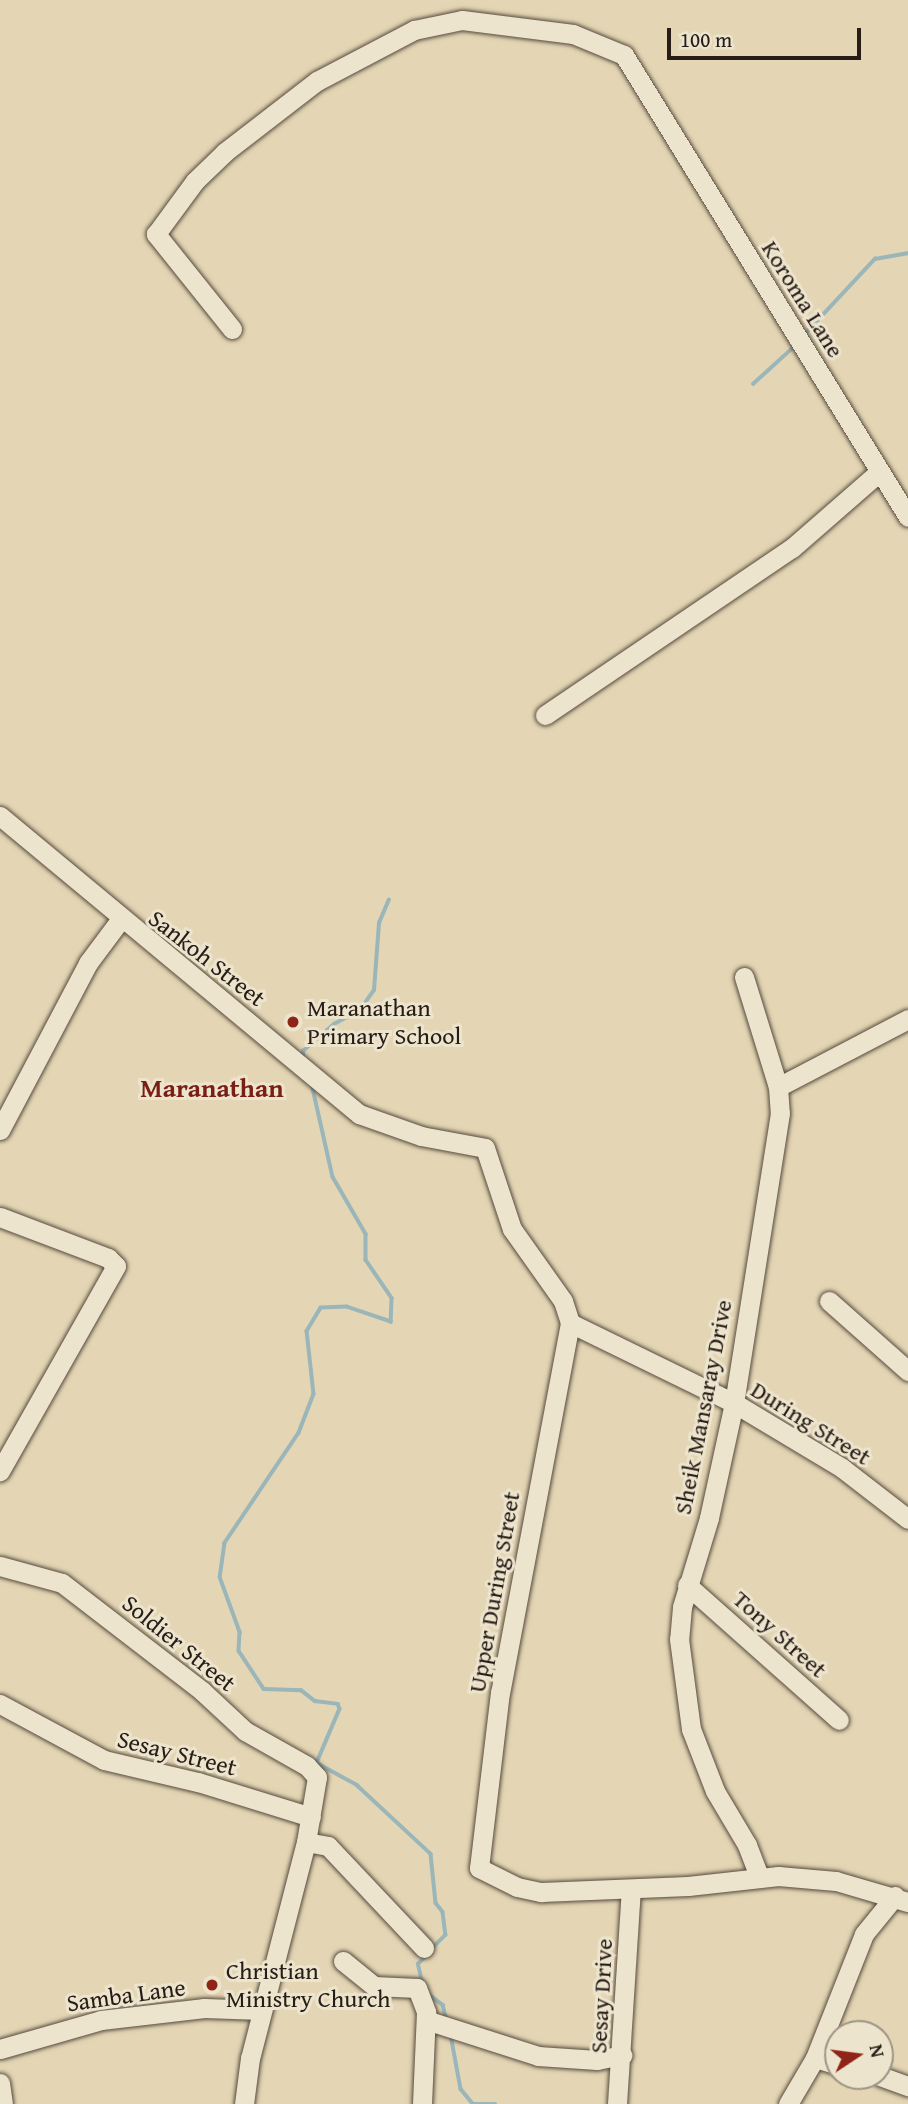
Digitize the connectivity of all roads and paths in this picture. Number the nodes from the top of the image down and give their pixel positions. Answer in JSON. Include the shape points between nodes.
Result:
{"nodes":[{"id":1,"x":232,"y":329,"type":"dead end"},
{"id":2,"x":878,"y":472,"type":"junction"},
{"id":3,"x":908,"y":517,"type":"edge"},
{"id":4,"x":545,"y":715,"type":"dead end"},
{"id":5,"x":0,"y":816,"type":"edge"},
{"id":6,"x":120,"y":920,"type":"junction"},
{"id":7,"x":744,"y":977,"type":"dead end"},
{"id":8,"x":908,"y":1019,"type":"edge"},
{"id":9,"x":778,"y":1087,"type":"junction"},
{"id":10,"x":0,"y":1130,"type":"edge"},
{"id":11,"x":0,"y":1217,"type":"edge"},
{"id":12,"x":829,"y":1301,"type":"dead end"},
{"id":13,"x":570,"y":1323,"type":"junction"},
{"id":14,"x":908,"y":1371,"type":"edge"},
{"id":15,"x":734,"y":1403,"type":"junction"},
{"id":16,"x":0,"y":1471,"type":"edge"},
{"id":17,"x":908,"y":1519,"type":"edge"},
{"id":18,"x":0,"y":1566,"type":"edge"},
{"id":19,"x":687,"y":1585,"type":"junction"},
{"id":20,"x":0,"y":1704,"type":"edge"},
{"id":21,"x":839,"y":1720,"type":"dead end"},
{"id":22,"x":311,"y":1817,"type":"junction"},
{"id":23,"x":306,"y":1842,"type":"junction"},
{"id":24,"x":759,"y":1877,"type":"junction"},
{"id":25,"x":631,"y":1889,"type":"junction"},
{"id":26,"x":901,"y":1899,"type":"edge"},
{"id":27,"x":424,"y":1948,"type":"dead end"},
{"id":28,"x":344,"y":1961,"type":"dead end"},
{"id":29,"x":262,"y":2010,"type":"junction"},
{"id":30,"x":426,"y":2020,"type":"junction"},
{"id":31,"x":0,"y":2049,"type":"edge"},
{"id":32,"x":623,"y":2055,"type":"junction"},
{"id":33,"x":815,"y":2059,"type":"junction"},
{"id":34,"x":824,"y":2061,"type":"edge"},
{"id":35,"x":0,"y":2083,"type":"edge"},
{"id":36,"x":3,"y":2104,"type":"edge"},
{"id":37,"x":244,"y":2104,"type":"edge"},
{"id":38,"x":422,"y":2104,"type":"edge"},
{"id":39,"x":617,"y":2104,"type":"edge"},
{"id":40,"x":788,"y":2104,"type":"edge"}],
"edges":[{"from":1,"to":2,"type":"street","name":"Koroma Lane","via":[[156,234],[195,181],[225,152],[317,81],[414,30],[462,20],[596,41],[624,55]]},
{"from":2,"to":3,"type":"street","name":"Koroma Lane"},
{"from":2,"to":4,"type":"street","via":[[792,548]]},
{"from":5,"to":6,"type":"street","name":"Sankoh Street"},
{"from":6,"to":10,"type":"street","via":[[88,963]]},
{"from":6,"to":13,"type":"street","name":"Sankoh Street","via":[[359,1114],[421,1136],[485,1148],[512,1228],[563,1301]]},
{"from":7,"to":9,"type":"street","name":"Sheik Mansaray Drive"},
{"from":8,"to":9,"type":"street"},
{"from":9,"to":15,"type":"street","name":"Sheik Mansaray Drive","via":[[780,1113]]},
{"from":11,"to":16,"type":"street","via":[[108,1258],[116,1272],[78,1326]]},
{"from":12,"to":14,"type":"street"},
{"from":13,"to":15,"type":"street","name":"During Street"},
{"from":13,"to":25,"type":"street","name":"Upper During Street","via":[[500,1692],[479,1863],[482,1872],[541,1892]]},
{"from":15,"to":17,"type":"street","name":"During Street","via":[[842,1468]]},
{"from":15,"to":19,"type":"street","name":"Sheik Mansaray Drive","via":[[709,1518]]},
{"from":18,"to":22,"type":"street","name":"Soldier Street","via":[[62,1583],[202,1691],[245,1731],[307,1766],[317,1777]]},
{"from":19,"to":21,"type":"street","name":"Tony Street"},
{"from":19,"to":24,"type":"street","name":"Sheik Mansaray Drive","via":[[679,1639],[691,1729],[715,1791],[747,1845]]},
{"from":20,"to":22,"type":"street","name":"Sesay Street","via":[[104,1760]]},
{"from":22,"to":23,"type":"street"},
{"from":23,"to":27,"type":"street","via":[[328,1846]]},
{"from":23,"to":29,"type":"street"},
{"from":24,"to":25,"type":"street"},
{"from":24,"to":26,"type":"street","via":[[836,1881]]},
{"from":25,"to":32,"type":"street","name":"Sesay Drive"},
{"from":26,"to":33,"type":"street","via":[[864,1934]]},
{"from":28,"to":30,"type":"street","via":[[374,1986],[417,1988]]},
{"from":29,"to":31,"type":"street","name":"Samba Lane","via":[[204,2008],[101,2020],[37,2034]]},
{"from":29,"to":37,"type":"street"},
{"from":30,"to":32,"type":"street","via":[[538,2056],[597,2060]]},
{"from":30,"to":38,"type":"street"},
{"from":32,"to":39,"type":"street","name":"Sesay Drive"},
{"from":33,"to":34,"type":"street"},
{"from":33,"to":40,"type":"street"},
{"from":35,"to":36,"type":"street"}]}
